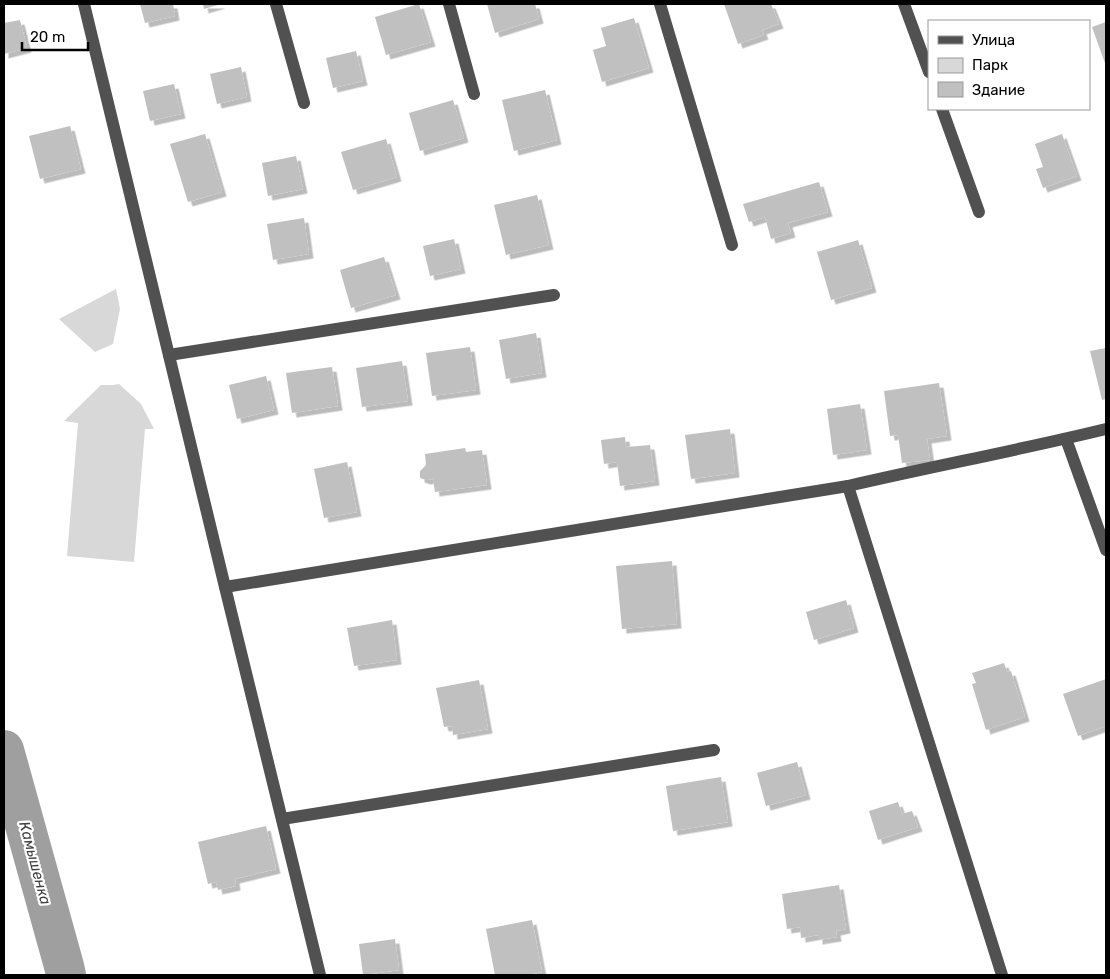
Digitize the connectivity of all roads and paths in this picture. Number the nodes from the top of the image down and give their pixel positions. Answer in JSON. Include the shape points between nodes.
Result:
{"nodes":[{"id":1,"x":84,"y":4,"type":"edge"},
{"id":2,"x":276,"y":4,"type":"edge"},
{"id":3,"x":449,"y":4,"type":"edge"},
{"id":4,"x":660,"y":4,"type":"edge"},
{"id":5,"x":904,"y":4,"type":"edge"},
{"id":6,"x":928,"y":69,"type":"edge"},
{"id":7,"x":474,"y":94,"type":"dead end"},
{"id":8,"x":304,"y":103,"type":"dead end"},
{"id":9,"x":942,"y":110,"type":"edge"},
{"id":10,"x":979,"y":212,"type":"dead end"},
{"id":11,"x":732,"y":245,"type":"dead end"},
{"id":12,"x":554,"y":295,"type":"dead end"},
{"id":13,"x":169,"y":355,"type":"junction"},
{"id":14,"x":1106,"y":429,"type":"edge"},
{"id":15,"x":1066,"y":439,"type":"junction"},
{"id":16,"x":848,"y":486,"type":"junction"},
{"id":17,"x":1106,"y":550,"type":"edge"},
{"id":18,"x":225,"y":587,"type":"junction"},
{"id":19,"x":714,"y":750,"type":"dead end"},
{"id":20,"x":282,"y":819,"type":"junction"},
{"id":21,"x":320,"y":975,"type":"edge"},
{"id":22,"x":1002,"y":975,"type":"edge"}],
"edges":[{"from":1,"to":13,"type":"lane"},
{"from":2,"to":8,"type":"lane"},
{"from":3,"to":7,"type":"lane"},
{"from":4,"to":11,"type":"lane"},
{"from":5,"to":6,"type":"lane"},
{"from":9,"to":10,"type":"lane"},
{"from":12,"to":13,"type":"lane"},
{"from":13,"to":18,"type":"lane"},
{"from":14,"to":15,"type":"lane"},
{"from":15,"to":16,"type":"lane"},
{"from":15,"to":17,"type":"lane"},
{"from":16,"to":18,"type":"lane"},
{"from":16,"to":22,"type":"lane"},
{"from":18,"to":20,"type":"lane"},
{"from":19,"to":20,"type":"lane"},
{"from":20,"to":21,"type":"lane"}]}
